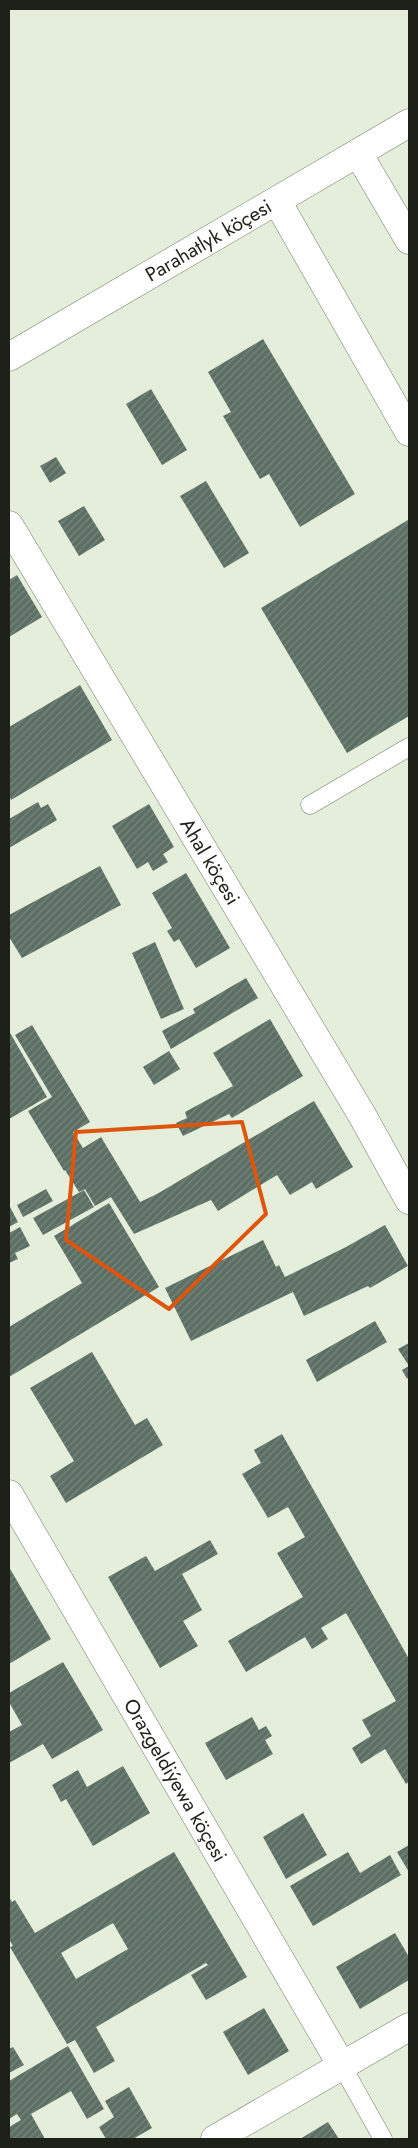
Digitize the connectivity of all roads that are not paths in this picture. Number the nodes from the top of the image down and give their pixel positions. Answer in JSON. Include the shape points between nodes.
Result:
{"nodes":[{"id":1,"x":409,"y":123,"type":"edge"},
{"id":2,"x":358,"y":153,"type":"junction"},
{"id":3,"x":277,"y":201,"type":"junction"},
{"id":4,"x":409,"y":240,"type":"edge"},
{"id":5,"x":9,"y":357,"type":"edge"},
{"id":6,"x":409,"y":432,"type":"edge"},
{"id":7,"x":9,"y":525,"type":"edge"},
{"id":8,"x":409,"y":748,"type":"edge"},
{"id":9,"x":310,"y":805,"type":"dead end"},
{"id":10,"x":409,"y":1200,"type":"edge"},
{"id":11,"x":9,"y":1494,"type":"edge"},
{"id":12,"x":409,"y":2027,"type":"edge"},
{"id":13,"x":342,"y":2066,"type":"junction"},
{"id":14,"x":215,"y":2139,"type":"edge"},
{"id":15,"x":383,"y":2139,"type":"edge"}],
"edges":[{"from":1,"to":2,"type":"street","name":"Parahatlyk köçesi"},
{"from":2,"to":3,"type":"street","name":"Parahatlyk köçesi"},
{"from":2,"to":4,"type":"street"},
{"from":3,"to":5,"type":"street","name":"Parahatlyk köçesi"},
{"from":3,"to":6,"type":"street"},
{"from":7,"to":10,"type":"street","name":"Ahal köçesi","via":[[362,1115]]},
{"from":8,"to":9,"type":"lane"},
{"from":11,"to":13,"type":"street","name":"Orazgeldiýewa köçesi"},
{"from":12,"to":13,"type":"street"},
{"from":13,"to":14,"type":"street"},
{"from":13,"to":15,"type":"lane"}]}
